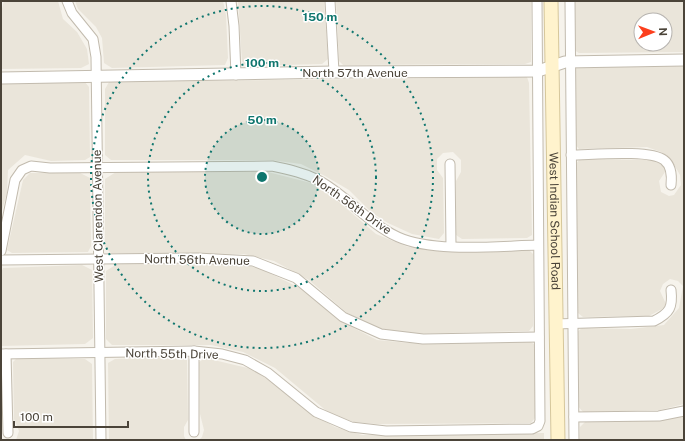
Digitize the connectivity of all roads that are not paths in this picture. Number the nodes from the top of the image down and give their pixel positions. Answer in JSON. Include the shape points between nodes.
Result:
{"nodes":[{"id":1,"x":67,"y":1,"type":"edge"},
{"id":2,"x":231,"y":1,"type":"edge"},
{"id":3,"x":330,"y":1,"type":"edge"},
{"id":4,"x":537,"y":1,"type":"edge"},
{"id":5,"x":551,"y":1,"type":"edge"},
{"id":6,"x":570,"y":1,"type":"edge"},
{"id":7,"x":684,"y":60,"type":"edge"},
{"id":8,"x":571,"y":61,"type":"junction"},
{"id":9,"x":552,"y":66,"type":"junction"},
{"id":10,"x":538,"y":71,"type":"junction"},
{"id":11,"x":334,"y":72,"type":"junction"},
{"id":12,"x":236,"y":75,"type":"junction"},
{"id":13,"x":97,"y":76,"type":"junction"},
{"id":14,"x":1,"y":78,"type":"edge"},
{"id":15,"x":571,"y":155,"type":"junction"},
{"id":16,"x":450,"y":164,"type":"dead end"},
{"id":17,"x":98,"y":168,"type":"junction"},
{"id":18,"x":671,"y":185,"type":"dead end"},
{"id":19,"x":538,"y":245,"type":"junction"},
{"id":20,"x":451,"y":246,"type":"junction"},
{"id":21,"x":1,"y":251,"type":"edge"},
{"id":22,"x":1,"y":260,"type":"edge"},
{"id":23,"x":99,"y":260,"type":"junction"},
{"id":24,"x":671,"y":290,"type":"dead end"},
{"id":25,"x":573,"y":323,"type":"junction"},
{"id":26,"x":555,"y":324,"type":"junction"},
{"id":27,"x":539,"y":337,"type":"junction"},
{"id":28,"x":194,"y":351,"type":"junction"},
{"id":29,"x":100,"y":353,"type":"junction"},
{"id":30,"x":4,"y":354,"type":"edge"},
{"id":31,"x":684,"y":411,"type":"edge"},
{"id":32,"x":574,"y":418,"type":"junction"},
{"id":33,"x":538,"y":426,"type":"joint"},
{"id":34,"x":194,"y":432,"type":"dead end"},
{"id":35,"x":8,"y":433,"type":"dead end"},
{"id":36,"x":101,"y":440,"type":"edge"},
{"id":37,"x":558,"y":440,"type":"edge"},
{"id":38,"x":574,"y":440,"type":"edge"}],
"edges":[{"from":1,"to":13,"type":"street","name":"West Clarendon Avenue","via":[[72,13],[93,39]]},
{"from":2,"to":12,"type":"street"},
{"from":3,"to":11,"type":"street"},
{"from":4,"to":10,"type":"street","name":"West Indian School Road"},
{"from":5,"to":9,"type":"main road","name":"West Indian School Road"},
{"from":6,"to":8,"type":"street","name":"West Indian School Road"},
{"from":7,"to":8,"type":"street","name":"North 57th Avenue"},
{"from":8,"to":9,"type":"street","name":"North 57th Avenue"},
{"from":8,"to":15,"type":"street","name":"West Indian School Road"},
{"from":9,"to":10,"type":"street","name":"North 57th Avenue"},
{"from":9,"to":26,"type":"main road","name":"West Indian School Road"},
{"from":10,"to":11,"type":"street","name":"North 57th Avenue"},
{"from":10,"to":19,"type":"street","name":"West Indian School Road"},
{"from":11,"to":12,"type":"street","name":"North 57th Avenue"},
{"from":12,"to":13,"type":"street","name":"North 57th Avenue"},
{"from":13,"to":14,"type":"street","name":"North 57th Avenue"},
{"from":13,"to":17,"type":"street","name":"West Clarendon Avenue"},
{"from":15,"to":18,"type":"street","via":[[652,154],[669,165]]},
{"from":15,"to":25,"type":"street","name":"West Indian School Road"},
{"from":16,"to":20,"type":"street"},
{"from":17,"to":20,"type":"street","name":"North 56th Drive","via":[[256,165],[302,172],[330,187],[374,223],[400,238]]},
{"from":17,"to":21,"type":"street","name":"North 56th Drive","via":[[31,166],[22,170],[15,180]]},
{"from":17,"to":23,"type":"street","name":"West Clarendon Avenue"},
{"from":19,"to":20,"type":"street","name":"North 56th Drive"},
{"from":19,"to":27,"type":"street","name":"West Indian School Road"},
{"from":22,"to":23,"type":"street","name":"North 56th Avenue"},
{"from":23,"to":27,"type":"street","name":"North 56th Avenue","via":[[197,258],[253,261],[296,278],[343,317],[381,334],[423,338]]},
{"from":23,"to":29,"type":"street","name":"West Clarendon Avenue"},
{"from":24,"to":25,"type":"street","via":[[672,304],[667,312],[654,321]]},
{"from":25,"to":26,"type":"street"},
{"from":25,"to":32,"type":"street","name":"West Indian School Road"},
{"from":26,"to":37,"type":"main road","name":"West Indian School Road"},
{"from":27,"to":33,"type":"street","name":"West Indian School Road"},
{"from":28,"to":29,"type":"street","name":"North 55th Drive"},
{"from":28,"to":33,"type":"street","name":"North 55th Drive","via":[[245,360],[268,373],[316,412],[351,427],[386,430],[532,429]]},
{"from":28,"to":34,"type":"street"},
{"from":29,"to":30,"type":"street","name":"North 55th Drive"},
{"from":29,"to":36,"type":"street","name":"West Clarendon Avenue"},
{"from":30,"to":35,"type":"street"},
{"from":31,"to":32,"type":"street","via":[[659,416]]},
{"from":32,"to":38,"type":"street","name":"West Indian School Road"}]}
